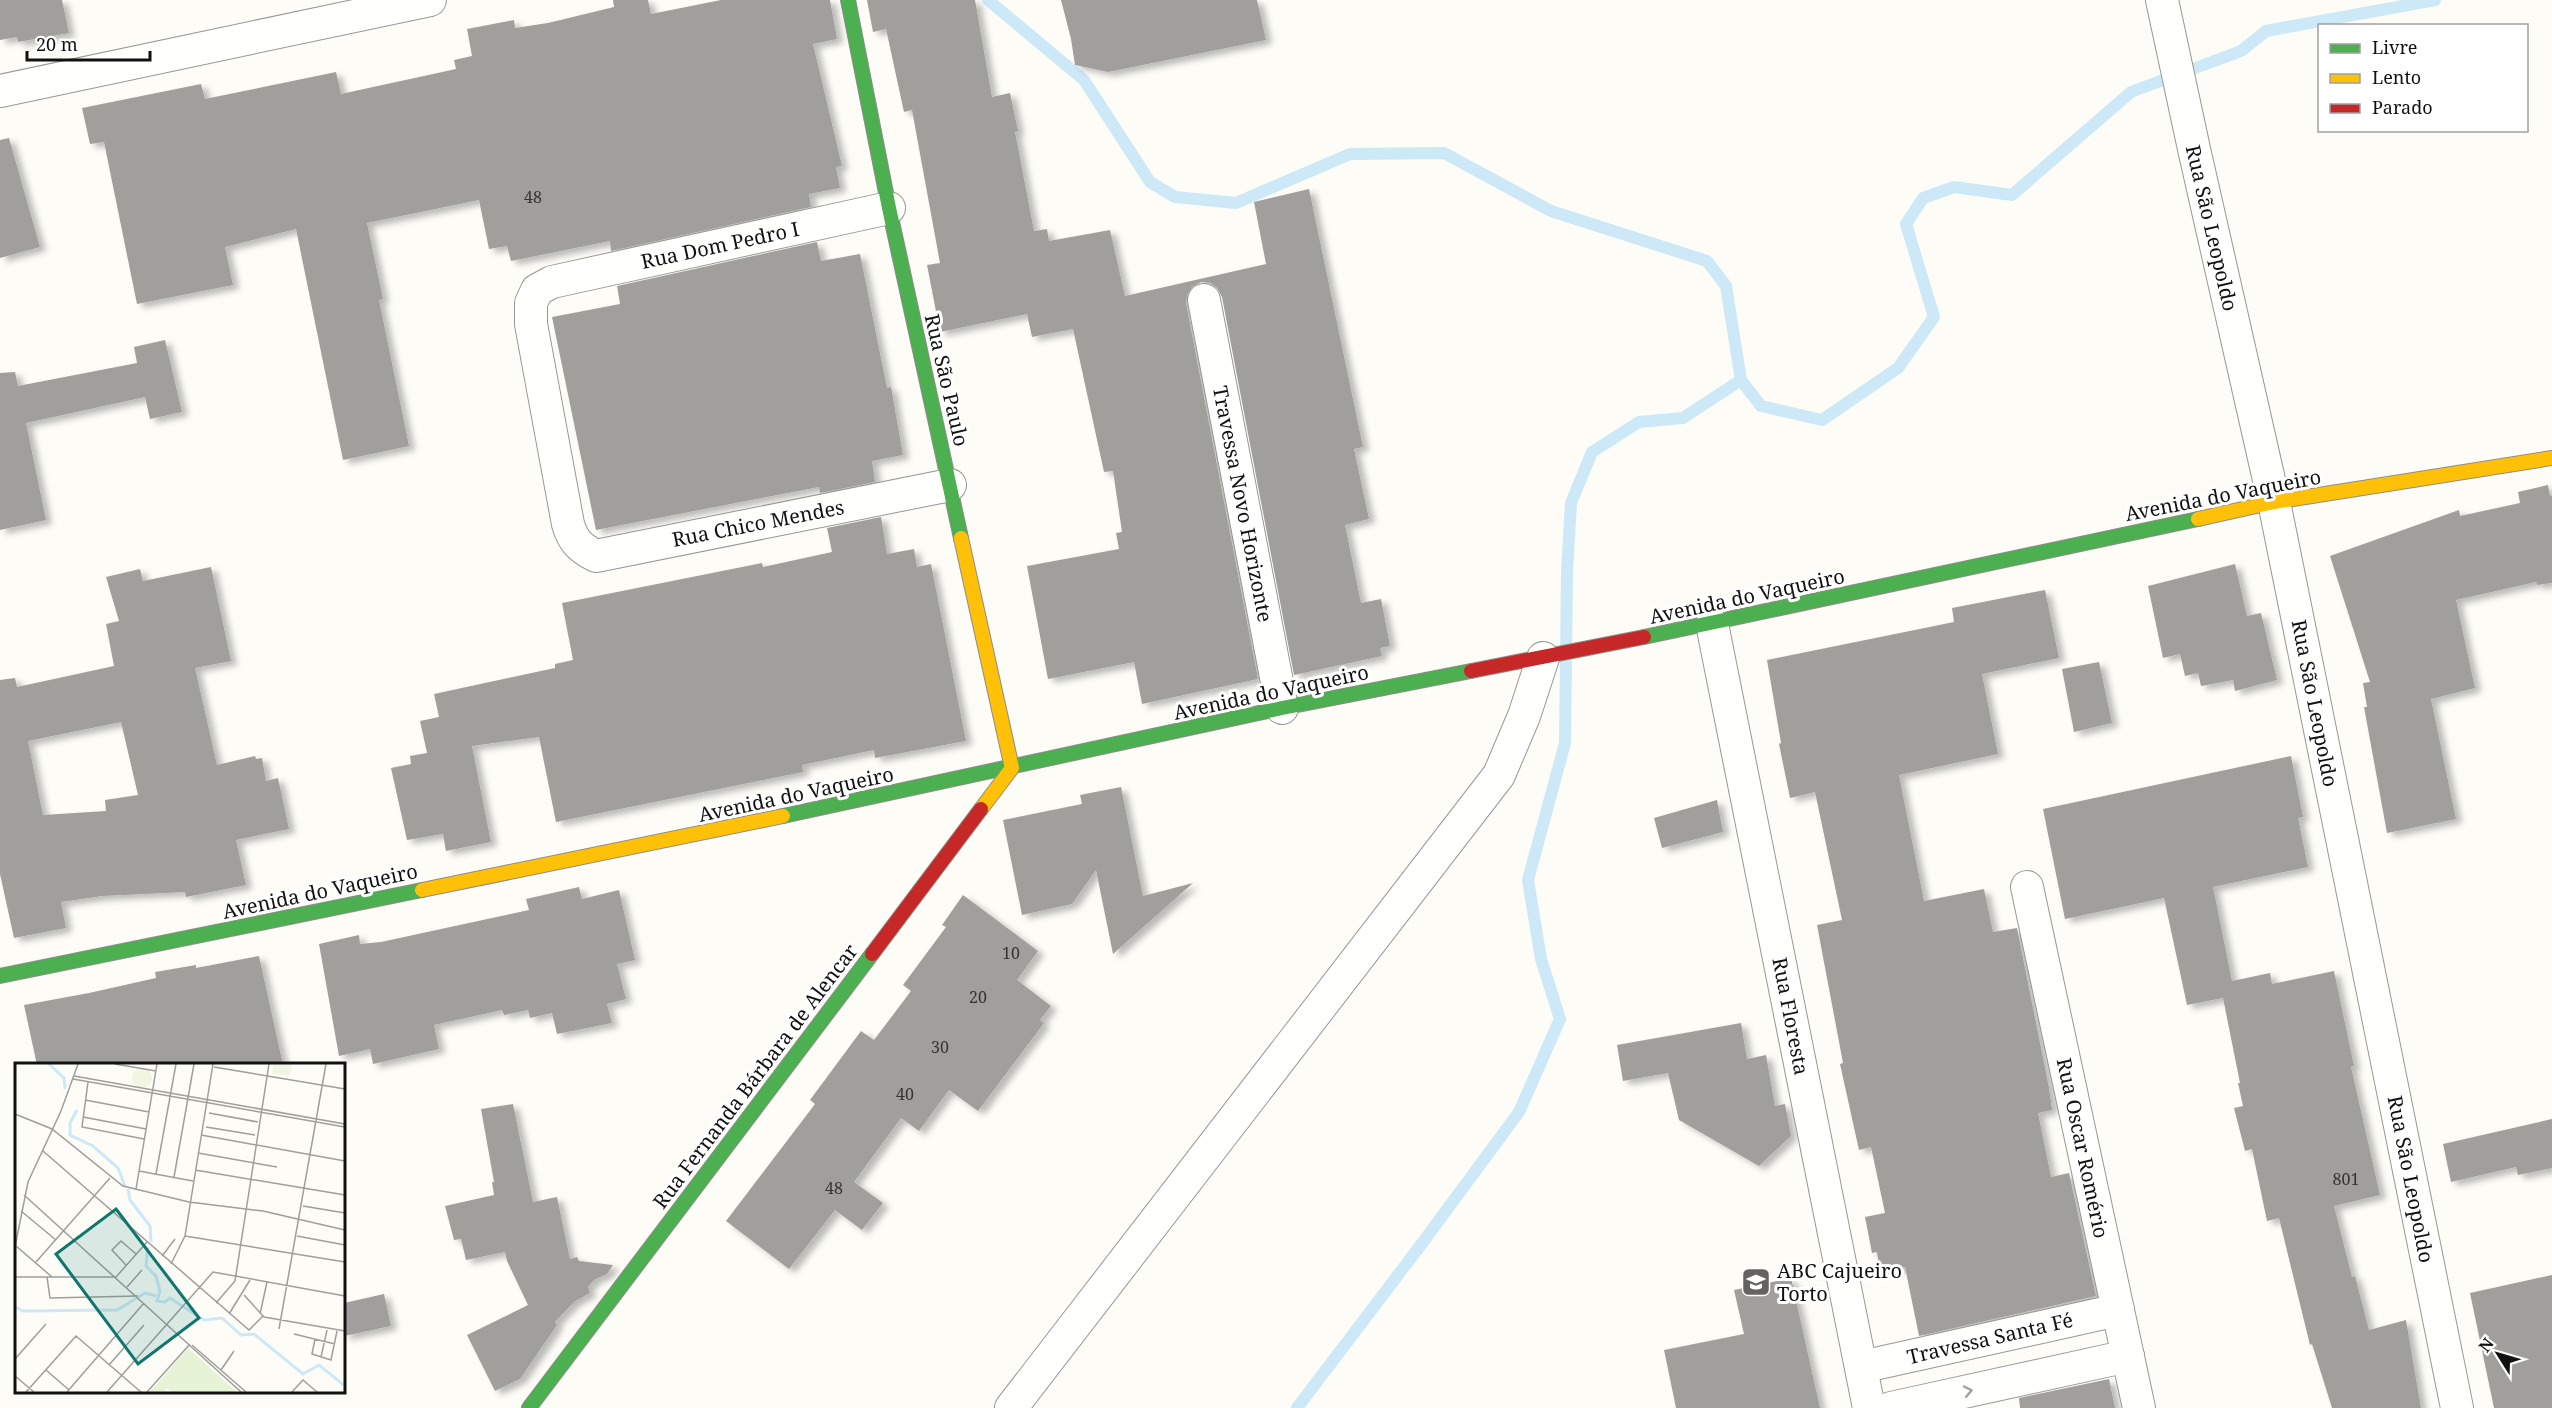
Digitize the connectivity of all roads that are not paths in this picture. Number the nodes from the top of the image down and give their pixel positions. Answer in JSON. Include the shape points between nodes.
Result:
{"nodes":[{"id":1,"x":429,"y":0,"type":"edge"},
{"id":2,"x":848,"y":0,"type":"edge"},
{"id":3,"x":2164,"y":11,"type":"edge"},
{"id":4,"x":0,"y":91,"type":"edge"},
{"id":5,"x":889,"y":208,"type":"junction"},
{"id":6,"x":1204,"y":300,"type":"dead end"},
{"id":7,"x":2552,"y":458,"type":"edge"},
{"id":8,"x":950,"y":485,"type":"junction"},
{"id":9,"x":2274,"y":502,"type":"junction"},
{"id":10,"x":572,"y":537,"type":"joint"},
{"id":11,"x":1712,"y":624,"type":"junction"},
{"id":12,"x":1545,"y":657,"type":"junction"},
{"id":13,"x":1282,"y":708,"type":"junction"},
{"id":14,"x":1012,"y":768,"type":"junction"},
{"id":15,"x":2027,"y":887,"type":"dead end"},
{"id":16,"x":0,"y":976,"type":"edge"},
{"id":17,"x":2118,"y":1310,"type":"junction"},
{"id":18,"x":2128,"y":1356,"type":"junction"},
{"id":19,"x":1861,"y":1367,"type":"junction"},
{"id":20,"x":529,"y":1408,"type":"edge"},
{"id":21,"x":1011,"y":1408,"type":"edge"},
{"id":22,"x":1869,"y":1408,"type":"edge"},
{"id":23,"x":1891,"y":1408,"type":"edge"},
{"id":24,"x":2139,"y":1408,"type":"edge"},
{"id":25,"x":2457,"y":1408,"type":"edge"}],
"edges":[{"from":1,"to":4,"type":"street"},
{"from":2,"to":5,"type":"street","name":"Rua São Paulo"},
{"from":3,"to":9,"type":"street","name":"Rua São Leopoldo"},
{"from":5,"to":8,"type":"street","name":"Rua São Paulo"},
{"from":5,"to":10,"type":"street","name":"Rua Dom Pedro I","via":[[552,282],[537,290],[531,303],[531,324]]},
{"from":6,"to":13,"type":"street","name":"Travessa Novo Horizonte"},
{"from":7,"to":9,"type":"street","name":"Avenida do Vaqueiro"},
{"from":8,"to":10,"type":"street","name":"Rua Chico Mendes","via":[[596,556],[582,549]]},
{"from":8,"to":14,"type":"street","name":"Rua São Paulo"},
{"from":9,"to":11,"type":"street","name":"Avenida do Vaqueiro"},
{"from":9,"to":25,"type":"street","name":"Rua São Leopoldo"},
{"from":11,"to":12,"type":"street","name":"Avenida do Vaqueiro"},
{"from":11,"to":19,"type":"street","name":"Rua Floresta"},
{"from":12,"to":13,"type":"street","name":"Avenida do Vaqueiro"},
{"from":12,"to":21,"type":"street","via":[[1499,775]]},
{"from":13,"to":14,"type":"street","name":"Avenida do Vaqueiro"},
{"from":14,"to":16,"type":"street","name":"Avenida do Vaqueiro"},
{"from":14,"to":20,"type":"street","name":"Rua Fernanda Bárbara de Alencar"},
{"from":15,"to":17,"type":"street","name":"Rua Oscar Romério"},
{"from":17,"to":18,"type":"street","name":"Rua Oscar Romério"},
{"from":17,"to":19,"type":"street","name":"Travessa Santa Fé"},
{"from":23,"to":18,"type":"street","one_way":true},
{"from":18,"to":24,"type":"street","name":"Rua Oscar Romério"},
{"from":19,"to":22,"type":"street","name":"Rua Floresta"}]}
